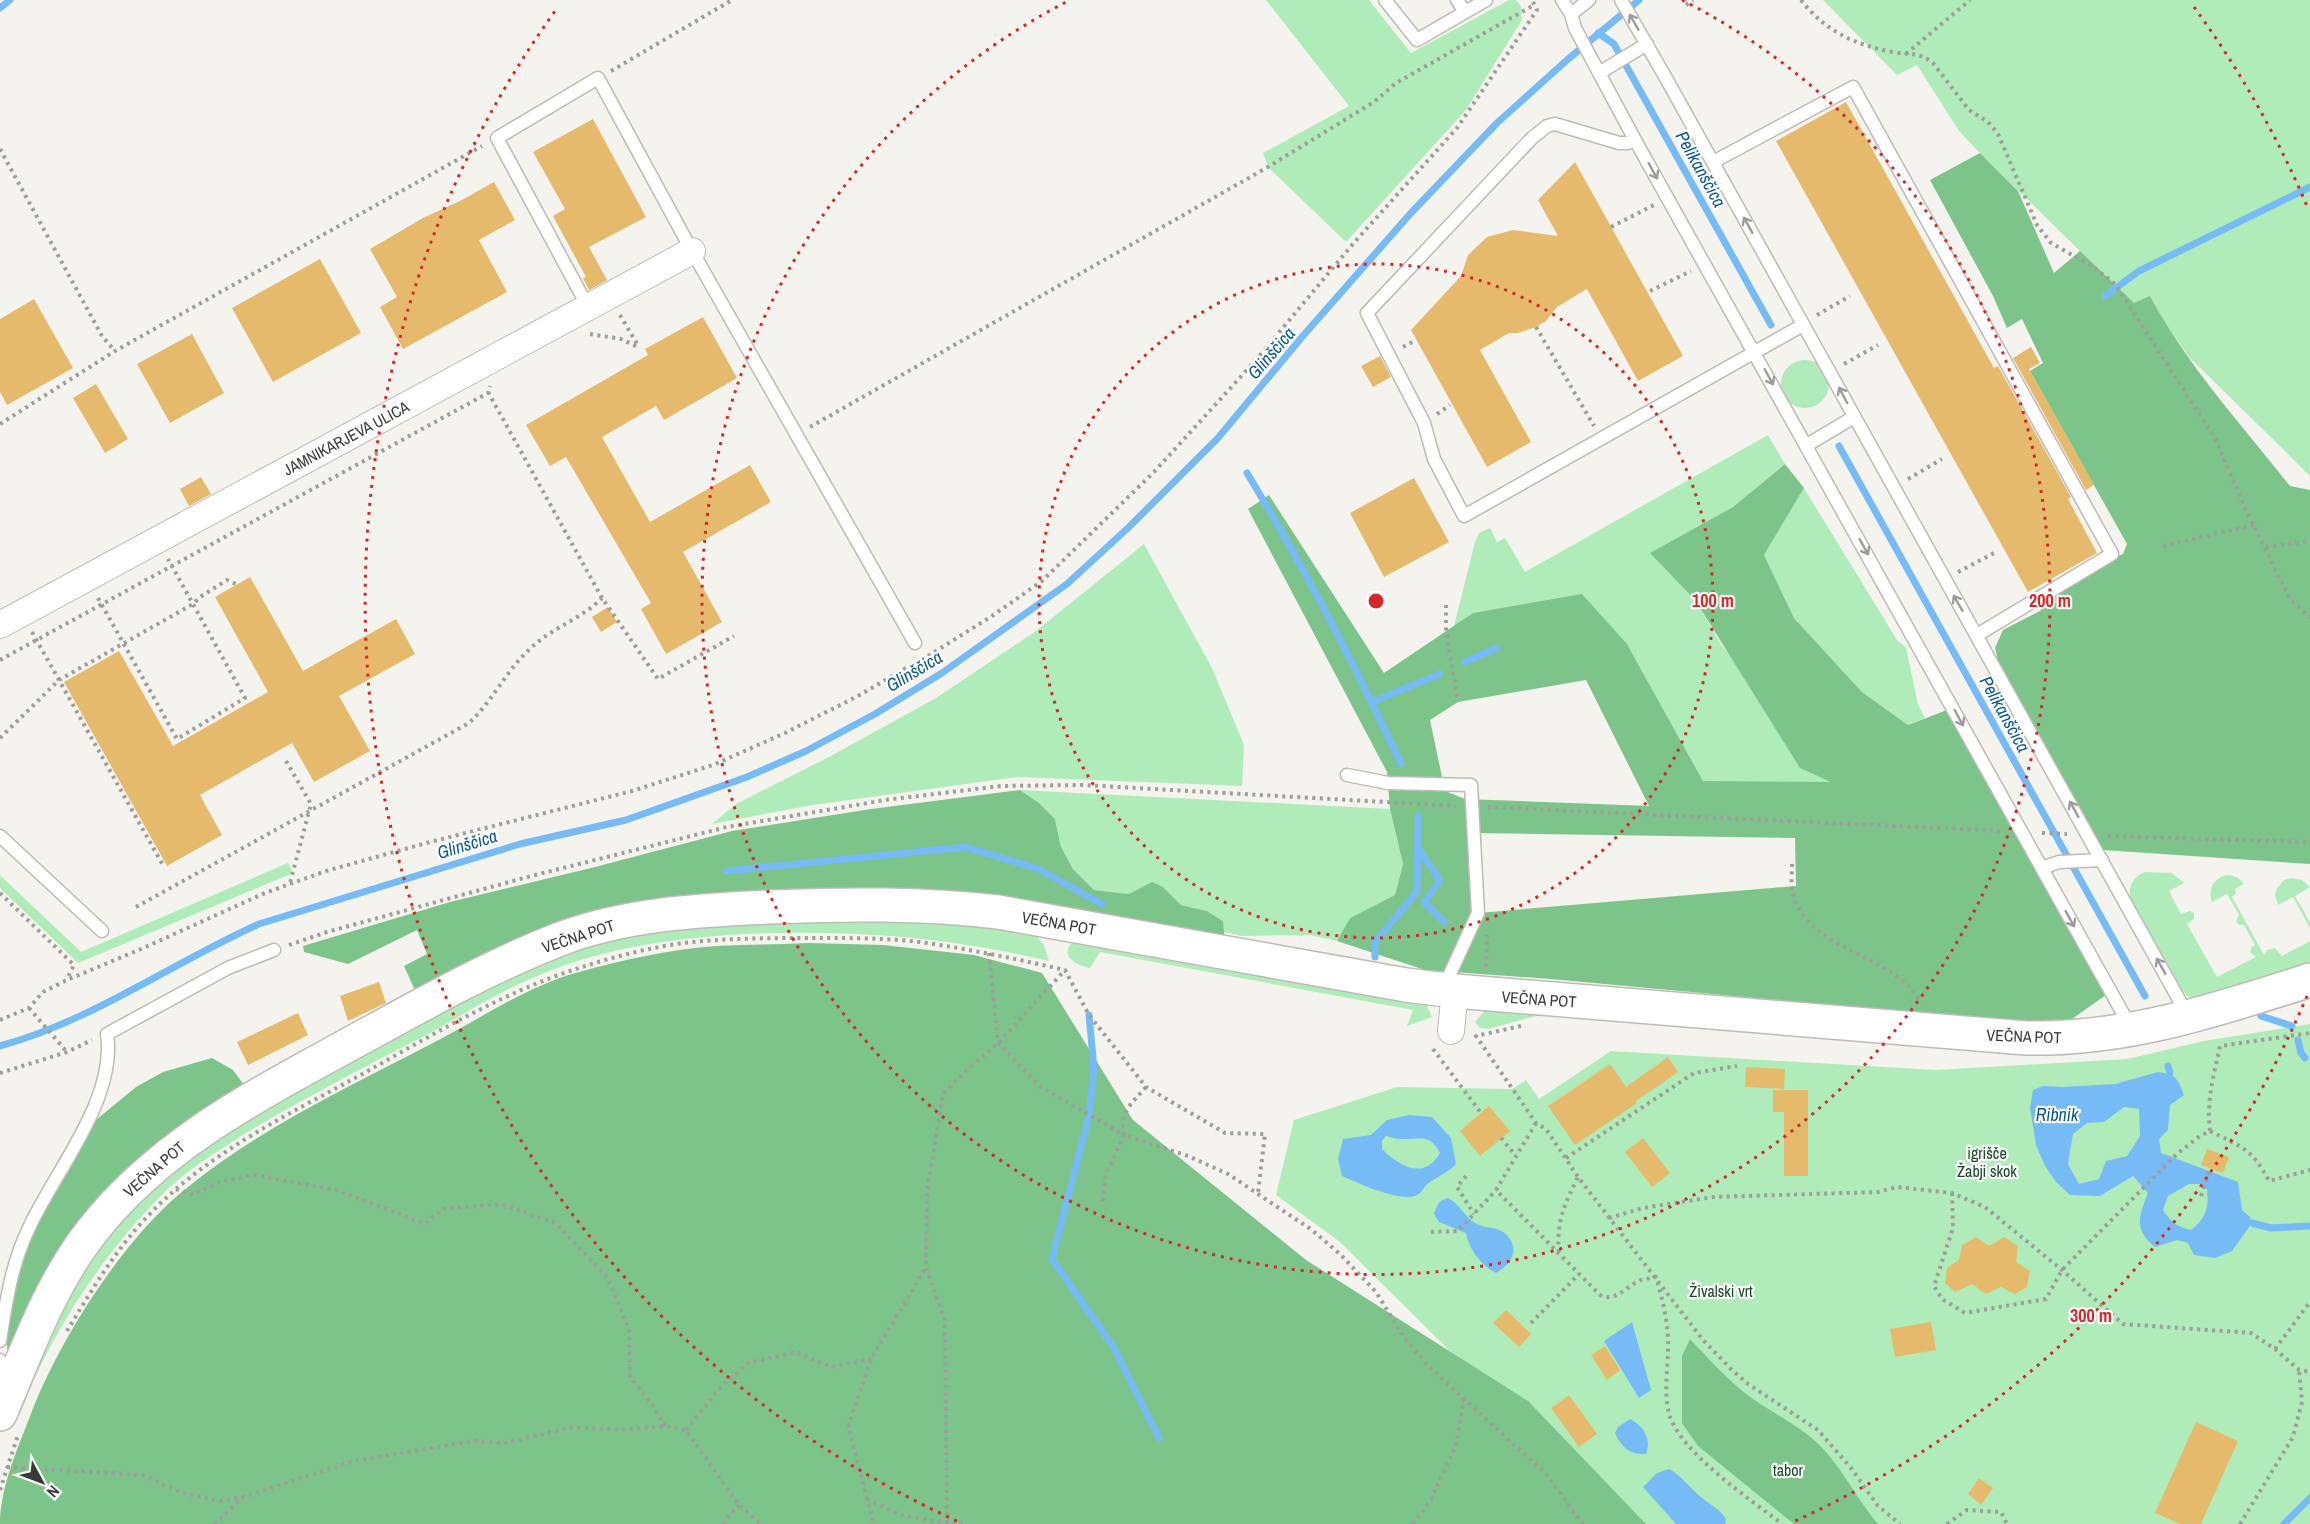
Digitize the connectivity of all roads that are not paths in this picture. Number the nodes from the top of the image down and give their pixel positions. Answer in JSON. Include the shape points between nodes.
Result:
{"nodes":[{"id":1,"x":1385,"y":0,"type":"edge"},
{"id":2,"x":1457,"y":0,"type":"edge"},
{"id":3,"x":1485,"y":0,"type":"edge"},
{"id":4,"x":1562,"y":0,"type":"edge"},
{"id":5,"x":1589,"y":0,"type":"edge"},
{"id":6,"x":1621,"y":0,"type":"edge"},
{"id":7,"x":1465,"y":12,"type":"junction"},
{"id":8,"x":1570,"y":14,"type":"junction"},
{"id":9,"x":1647,"y":44,"type":"junction"},
{"id":10,"x":1599,"y":74,"type":"junction"},
{"id":11,"x":1635,"y":140,"type":"junction"},
{"id":12,"x":1713,"y":162,"type":"junction"},
{"id":13,"x":692,"y":251,"type":"junction"},
{"id":14,"x":598,"y":301,"type":"junction"},
{"id":15,"x":1803,"y":325,"type":"junction"},
{"id":16,"x":1755,"y":353,"type":"junction"},
{"id":17,"x":1854,"y":417,"type":"junction"},
{"id":18,"x":1807,"y":445,"type":"junction"},
{"id":19,"x":11,"y":619,"type":"edge"},
{"id":20,"x":1977,"y":635,"type":"junction"},
{"id":21,"x":915,"y":643,"type":"dead end"},
{"id":22,"x":1347,"y":775,"type":"dead end"},
{"id":23,"x":0,"y":836,"type":"edge"},
{"id":24,"x":2099,"y":860,"type":"junction"},
{"id":25,"x":2042,"y":868,"type":"junction"},
{"id":26,"x":102,"y":931,"type":"dead end"},
{"id":27,"x":274,"y":950,"type":"road end"},
{"id":28,"x":2310,"y":980,"type":"edge"},
{"id":29,"x":1448,"y":991,"type":"junction"},
{"id":30,"x":2190,"y":1017,"type":"junction"},
{"id":31,"x":2132,"y":1030,"type":"junction"},
{"id":32,"x":1451,"y":1031,"type":"dead end"},
{"id":33,"x":0,"y":1341,"type":"edge"},
{"id":34,"x":0,"y":1360,"type":"edge"},
{"id":35,"x":10,"y":1411,"type":"edge"}],
"edges":[{"from":1,"to":7,"type":"lane","via":[[1417,40]]},
{"from":2,"to":7,"type":"lane"},
{"from":3,"to":7,"type":"lane"},
{"from":4,"to":8,"type":"lane"},
{"from":5,"to":8,"type":"lane"},
{"from":9,"to":6,"type":"lane","one_way":true},
{"from":8,"to":10,"type":"lane"},
{"from":9,"to":10,"type":"lane"},
{"from":9,"to":12,"type":"lane"},
{"from":10,"to":11,"type":"lane"},
{"from":11,"to":16,"type":"lane","one_way":true},
{"from":11,"to":16,"type":"lane","via":[[1619,143],[1556,124],[1547,126],[1367,313],[1424,423],[1434,459],[1464,516]]},
{"from":15,"to":12,"type":"lane","one_way":true},
{"from":12,"to":20,"type":"lane","via":[[1853,87],[2112,554]]},
{"from":13,"to":14,"type":"street","name":"JAMNIKARJEVA ULICA"},
{"from":13,"to":14,"type":"lane","via":[[598,78],[496,138]]},
{"from":13,"to":21,"type":"lane"},
{"from":14,"to":19,"type":"street","name":"JAMNIKARJEVA ULICA","via":[[483,376],[157,540]]},
{"from":15,"to":16,"type":"lane"},
{"from":17,"to":15,"type":"lane","one_way":true},
{"from":16,"to":18,"type":"lane","one_way":true},
{"from":17,"to":18,"type":"lane"},
{"from":20,"to":17,"type":"lane","one_way":true},
{"from":18,"to":25,"type":"lane","one_way":true,"via":[[2028,832]]},
{"from":24,"to":20,"type":"lane","one_way":true,"via":[[2082,835]]},
{"from":22,"to":29,"type":"lane","via":[[1388,783],[1471,785],[1478,914]]},
{"from":23,"to":26,"type":"lane"},
{"from":24,"to":25,"type":"lane","via":[[2059,862]]},
{"from":30,"to":24,"type":"lane","one_way":true},
{"from":25,"to":31,"type":"lane","one_way":true},
{"from":27,"to":33,"type":"lane","via":[[228,968],[107,1034],[110,1052],[106,1076],[88,1120],[28,1229],[13,1266]]},
{"from":28,"to":30,"type":"main road","name":"VEČNA POT"},
{"from":29,"to":31,"type":"main road","name":"VEČNA POT","via":[[2026,1038],[2062,1039]]},
{"from":29,"to":32,"type":"street"},
{"from":29,"to":35,"type":"main road","name":"VEČNA POT","via":[[945,905],[740,908],[674,914],[562,938],[508,962],[254,1096],[199,1130],[157,1164],[93,1230],[67,1266],[47,1303]]},
{"from":30,"to":31,"type":"main road","name":"VEČNA POT"},
{"from":34,"to":35,"type":"lane"}]}
